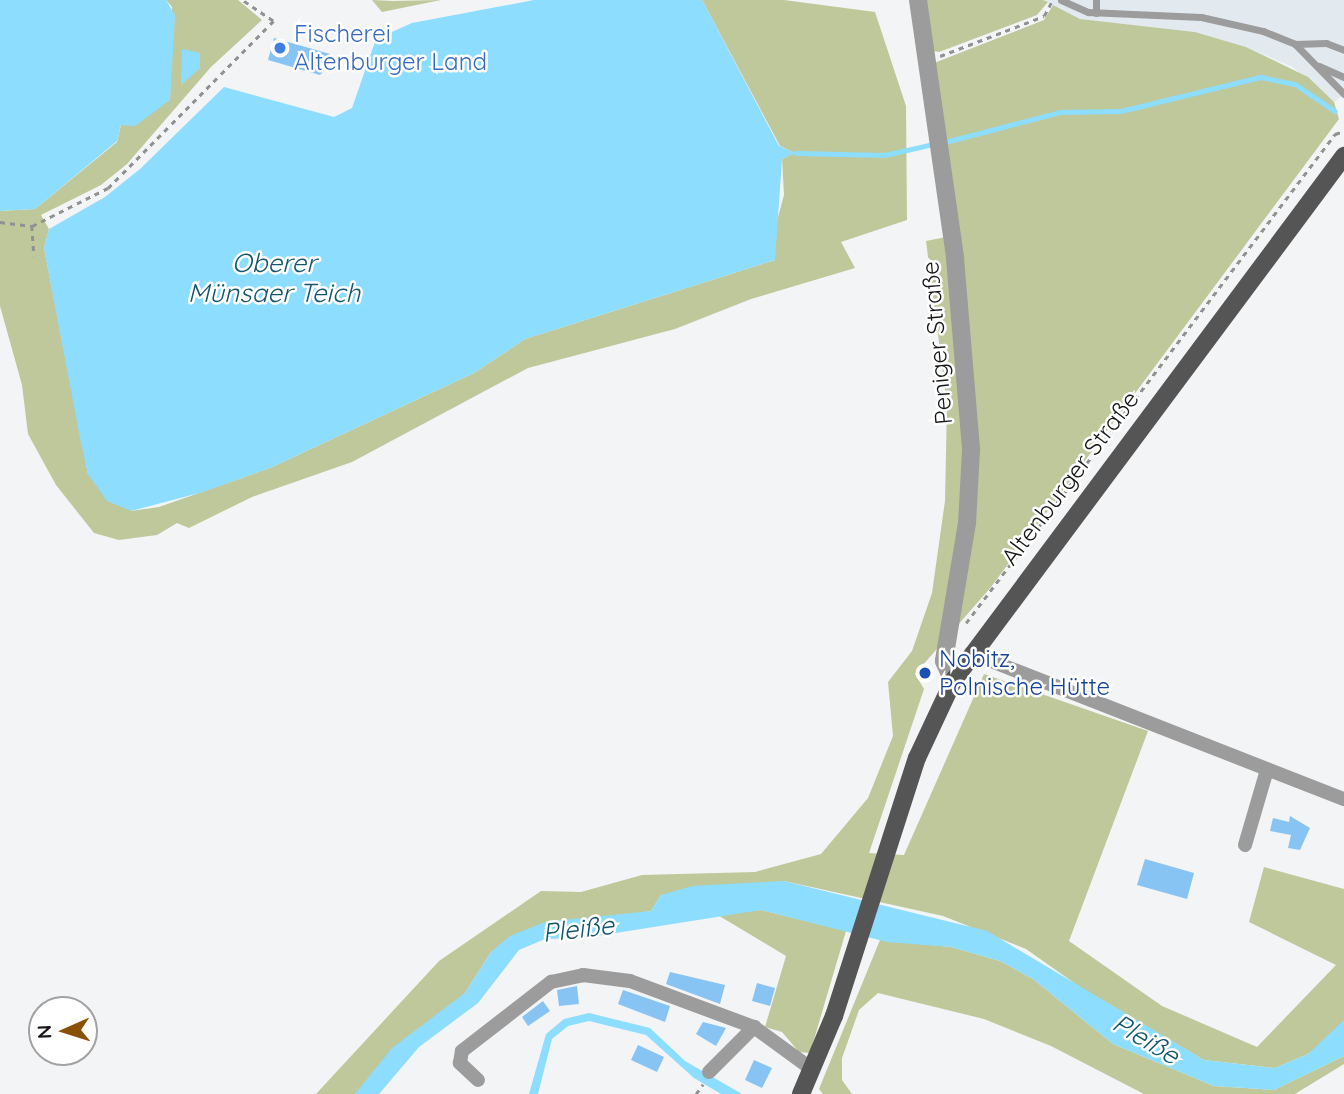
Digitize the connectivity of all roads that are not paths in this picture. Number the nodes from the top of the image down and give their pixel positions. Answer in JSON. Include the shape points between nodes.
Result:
{"nodes":[{"id":1,"x":918,"y":0,"type":"edge"},
{"id":2,"x":1062,"y":0,"type":"edge"},
{"id":3,"x":1096,"y":0,"type":"edge"},
{"id":4,"x":1096,"y":13,"type":"junction"},
{"id":5,"x":1295,"y":44,"type":"junction"},
{"id":6,"x":1344,"y":50,"type":"edge"},
{"id":7,"x":1312,"y":63,"type":"junction"},
{"id":8,"x":1344,"y":77,"type":"edge"},
{"id":9,"x":1344,"y":94,"type":"edge"},
{"id":10,"x":1344,"y":156,"type":"edge"},
{"id":11,"x":971,"y":653,"type":"junction"},
{"id":12,"x":953,"y":681,"type":"junction"},
{"id":13,"x":1267,"y":770,"type":"junction"},
{"id":14,"x":1344,"y":799,"type":"edge"},
{"id":15,"x":1245,"y":845,"type":"dead end"},
{"id":16,"x":754,"y":1027,"type":"junction"},
{"id":17,"x":813,"y":1070,"type":"junction"},
{"id":18,"x":709,"y":1072,"type":"dead end"},
{"id":19,"x":478,"y":1080,"type":"dead end"},
{"id":20,"x":802,"y":1094,"type":"edge"}],
"edges":[{"from":1,"to":12,"type":"street","name":"Peniger Straße","via":[[955,258],[971,450],[967,523],[944,661]]},
{"from":2,"to":4,"type":"lane"},
{"from":3,"to":4,"type":"lane"},
{"from":4,"to":5,"type":"lane","via":[[1202,17]]},
{"from":5,"to":6,"type":"lane","via":[[1326,43]]},
{"from":5,"to":7,"type":"lane"},
{"from":7,"to":8,"type":"lane"},
{"from":7,"to":9,"type":"lane"},
{"from":10,"to":11,"type":"main road","name":"Altenburger Straße"},
{"from":11,"to":12,"type":"main road","name":"Altenburger Straße"},
{"from":11,"to":13,"type":"street"},
{"from":12,"to":17,"type":"main road","name":"Altenburger Straße","via":[[930,724]]},
{"from":13,"to":14,"type":"street"},
{"from":13,"to":15,"type":"street"},
{"from":16,"to":17,"type":"street"},
{"from":16,"to":18,"type":"street"},
{"from":16,"to":19,"type":"street","via":[[630,981],[583,975],[551,982],[462,1051],[460,1063]]},
{"from":17,"to":20,"type":"main road","name":"Altenburger Straße"}]}
